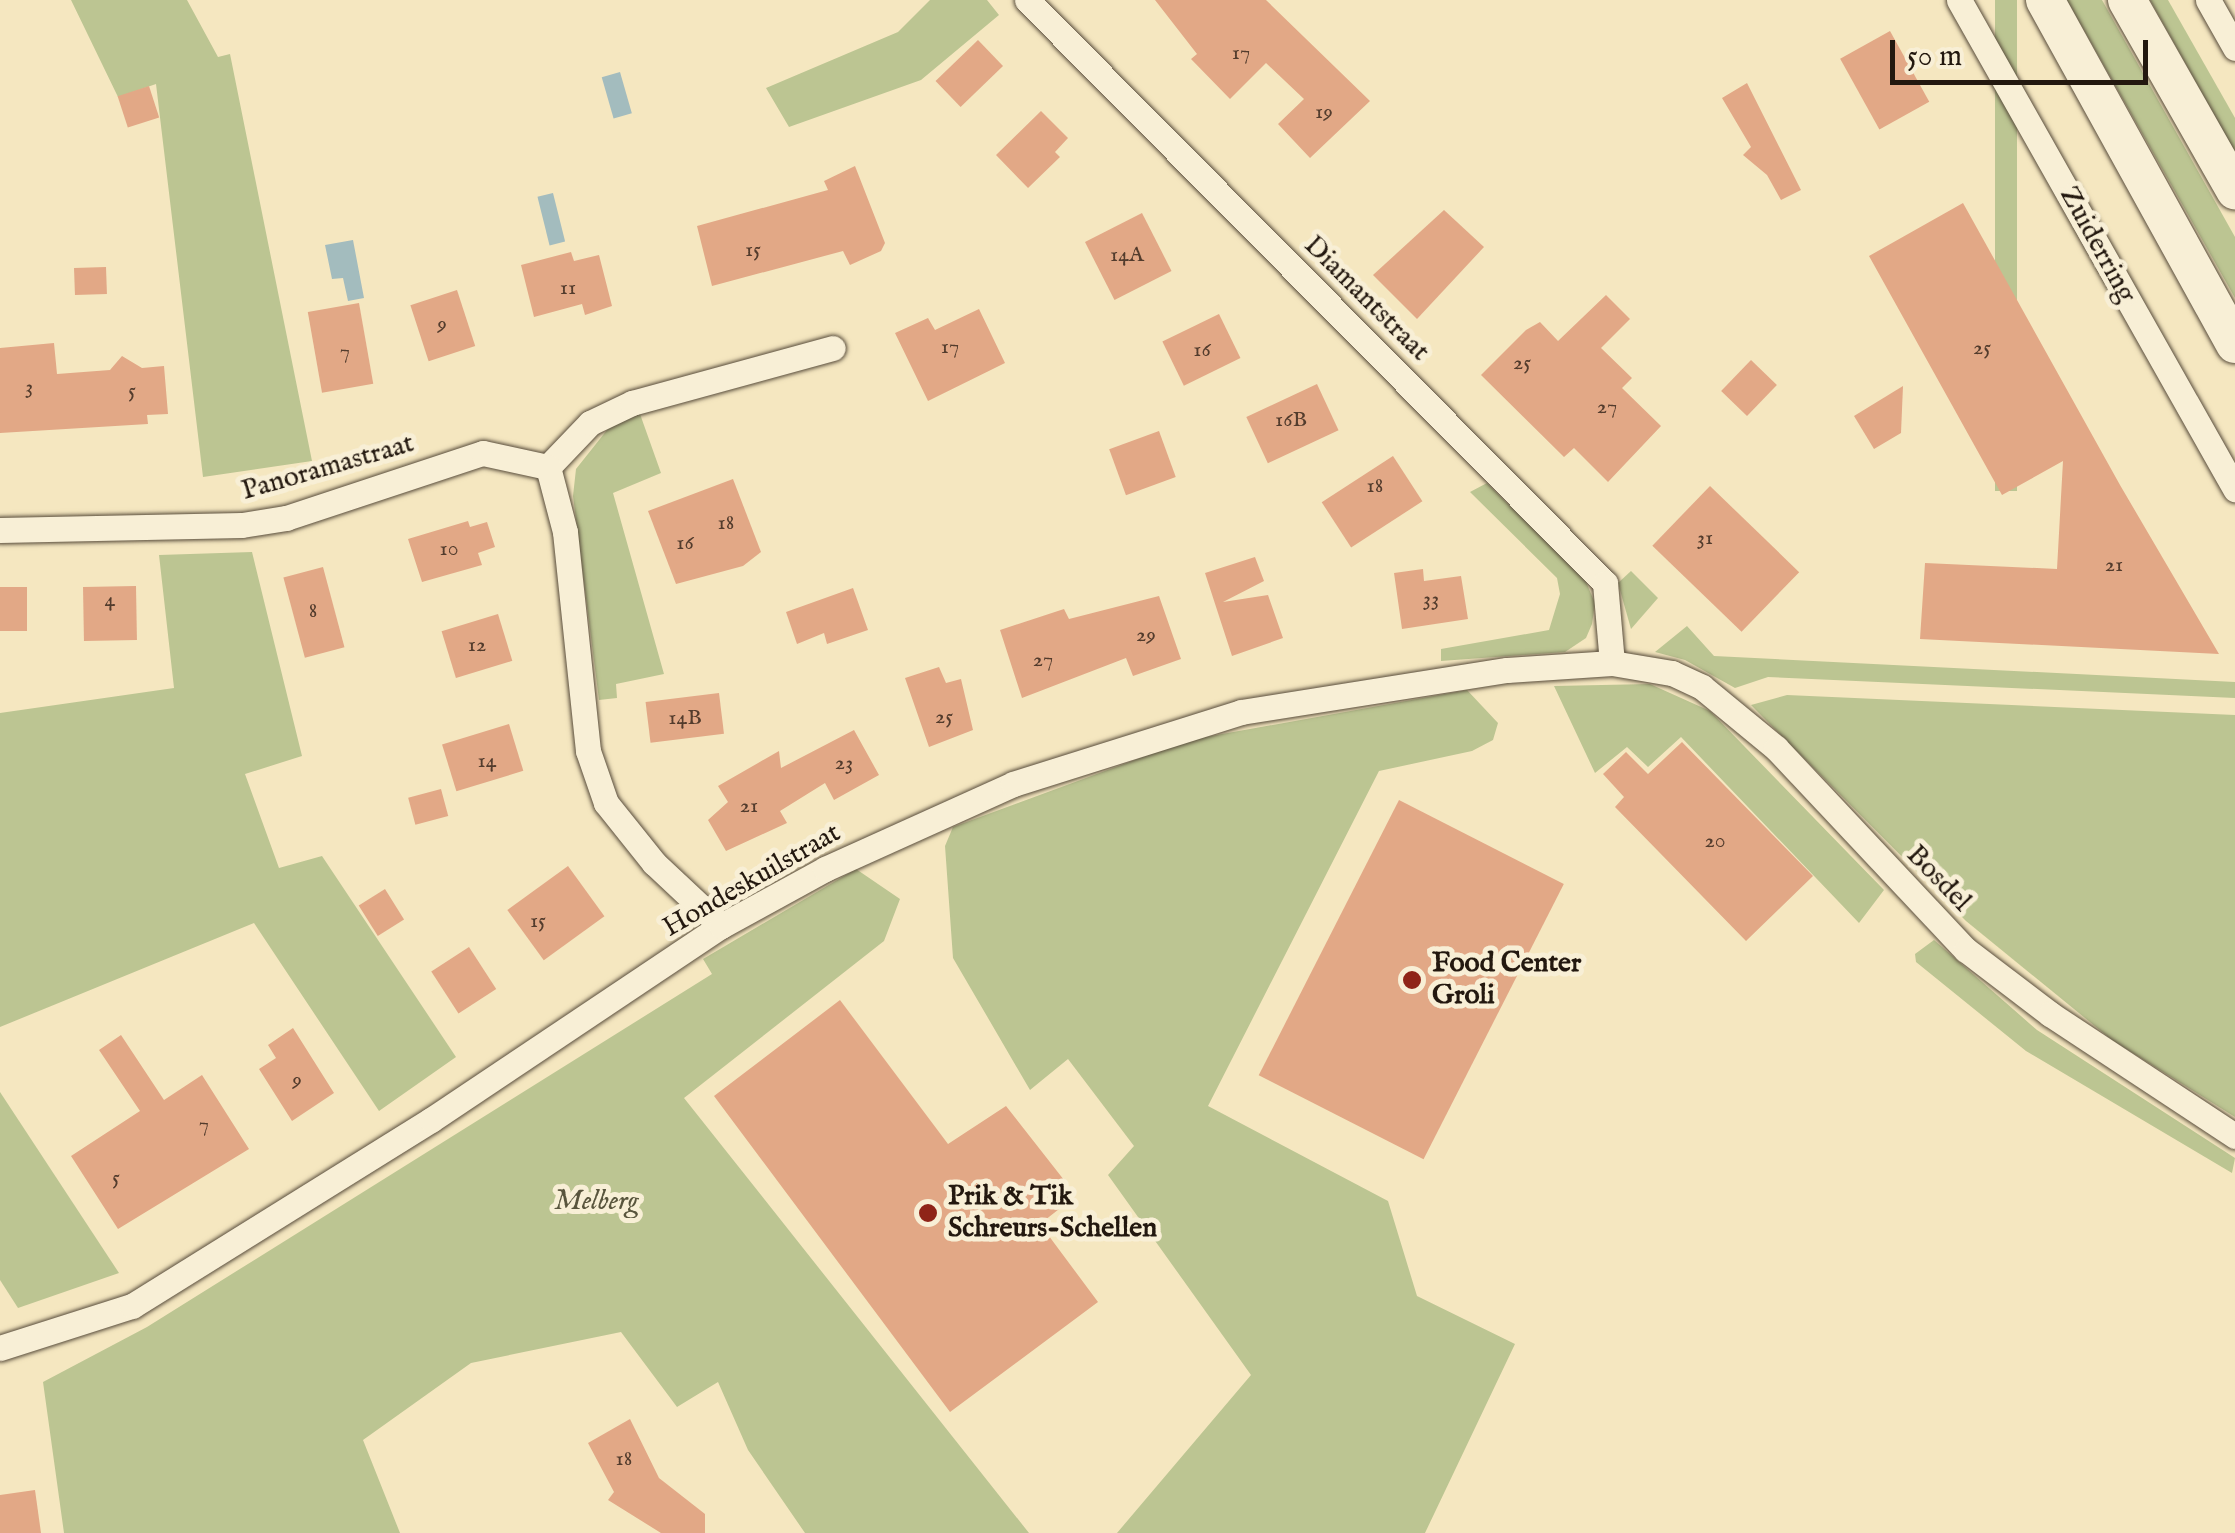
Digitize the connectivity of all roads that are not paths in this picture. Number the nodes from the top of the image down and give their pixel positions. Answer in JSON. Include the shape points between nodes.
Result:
{"nodes":[{"id":1,"x":1027,"y":0,"type":"edge"},
{"id":2,"x":1959,"y":0,"type":"edge"},
{"id":3,"x":2045,"y":0,"type":"edge"},
{"id":4,"x":2127,"y":0,"type":"edge"},
{"id":5,"x":2208,"y":0,"type":"edge"},
{"id":6,"x":2235,"y":48,"type":"edge"},
{"id":7,"x":2235,"y":190,"type":"edge"},
{"id":8,"x":2235,"y":344,"type":"edge"},
{"id":9,"x":833,"y":348,"type":"dead end"},
{"id":10,"x":548,"y":466,"type":"junction"},
{"id":11,"x":2235,"y":489,"type":"edge"},
{"id":12,"x":0,"y":530,"type":"edge"},
{"id":13,"x":1612,"y":663,"type":"junction"},
{"id":14,"x":721,"y":926,"type":"junction"},
{"id":15,"x":2235,"y":1136,"type":"edge"},
{"id":16,"x":0,"y":1348,"type":"edge"}],
"edges":[{"from":1,"to":13,"type":"street","name":"Diamantstraat","via":[[1605,583]]},
{"from":2,"to":11,"type":"street","name":"Zuiderring"},
{"from":3,"to":8,"type":"main road"},
{"from":4,"to":7,"type":"main road"},
{"from":5,"to":6,"type":"street"},
{"from":9,"to":10,"type":"street","via":[[632,403],[590,423]]},
{"from":10,"to":12,"type":"street","name":"Panoramastraat","via":[[483,453],[286,518],[242,525]]},
{"from":10,"to":14,"type":"street","via":[[565,532],[588,750],[606,803],[654,863]]},
{"from":13,"to":14,"type":"street","name":"Hondeskuilstraat","via":[[1455,676],[1241,712],[1163,733],[1013,784],[825,869]]},
{"from":13,"to":15,"type":"street","name":"Bosdel","via":[[1672,673],[1726,704],[1966,950]]},
{"from":14,"to":16,"type":"street","name":"Hondeskuilstraat","via":[[431,1120],[132,1306]]}]}
